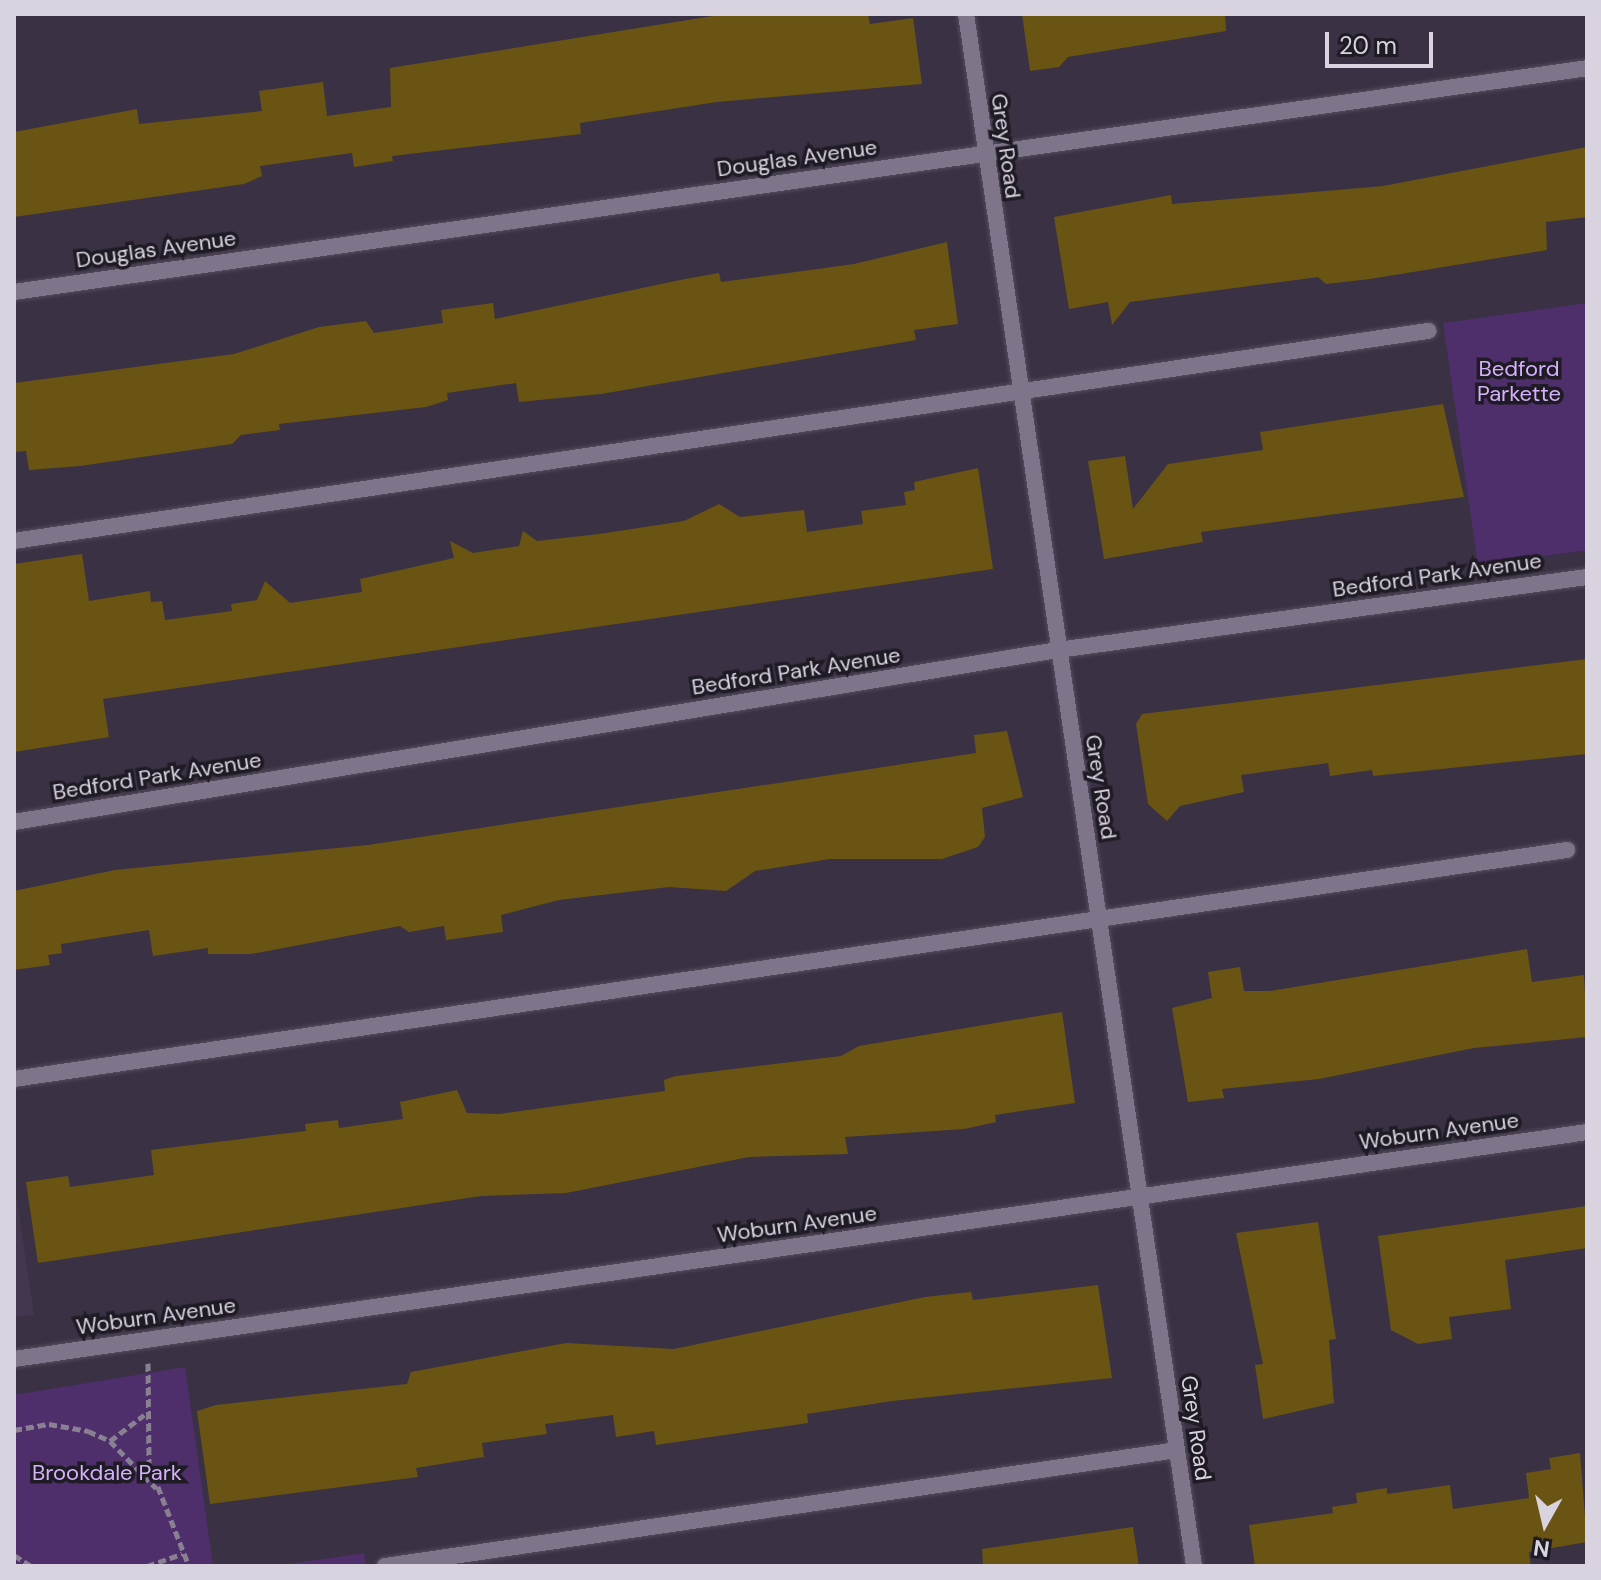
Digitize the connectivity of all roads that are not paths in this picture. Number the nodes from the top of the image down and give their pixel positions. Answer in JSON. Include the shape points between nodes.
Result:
{"nodes":[{"id":1,"x":966,"y":14,"type":"edge"},
{"id":2,"x":1587,"y":68,"type":"edge"},
{"id":3,"x":984,"y":154,"type":"junction"},
{"id":4,"x":14,"y":292,"type":"edge"},
{"id":5,"x":1428,"y":331,"type":"dead end"},
{"id":6,"x":1021,"y":396,"type":"junction"},
{"id":7,"x":14,"y":541,"type":"edge"},
{"id":8,"x":1587,"y":577,"type":"edge"},
{"id":9,"x":1058,"y":650,"type":"junction"},
{"id":10,"x":14,"y":822,"type":"edge"},
{"id":11,"x":1567,"y":850,"type":"dead end"},
{"id":12,"x":1099,"y":919,"type":"junction"},
{"id":13,"x":14,"y":1079,"type":"edge"},
{"id":14,"x":1587,"y":1132,"type":"edge"},
{"id":15,"x":1142,"y":1196,"type":"junction"},
{"id":16,"x":14,"y":1359,"type":"edge"},
{"id":17,"x":1177,"y":1450,"type":"junction"},
{"id":18,"x":385,"y":1566,"type":"edge"},
{"id":19,"x":1194,"y":1566,"type":"edge"}],
"edges":[{"from":1,"to":3,"type":"street","name":"Grey Road"},
{"from":2,"to":3,"type":"street","name":"Douglas Avenue"},
{"from":3,"to":4,"type":"street","name":"Douglas Avenue"},
{"from":3,"to":6,"type":"street","name":"Grey Road"},
{"from":5,"to":6,"type":"street"},
{"from":6,"to":7,"type":"street"},
{"from":6,"to":9,"type":"street","name":"Grey Road"},
{"from":8,"to":9,"type":"street","name":"Bedford Park Avenue"},
{"from":9,"to":10,"type":"street","name":"Bedford Park Avenue"},
{"from":9,"to":12,"type":"street","name":"Grey Road"},
{"from":11,"to":12,"type":"street"},
{"from":12,"to":13,"type":"street"},
{"from":12,"to":15,"type":"street","name":"Grey Road"},
{"from":14,"to":15,"type":"street","name":"Woburn Avenue"},
{"from":15,"to":16,"type":"street","name":"Woburn Avenue"},
{"from":15,"to":17,"type":"street","name":"Grey Road"},
{"from":17,"to":18,"type":"street"},
{"from":17,"to":19,"type":"street","name":"Grey Road"}]}
